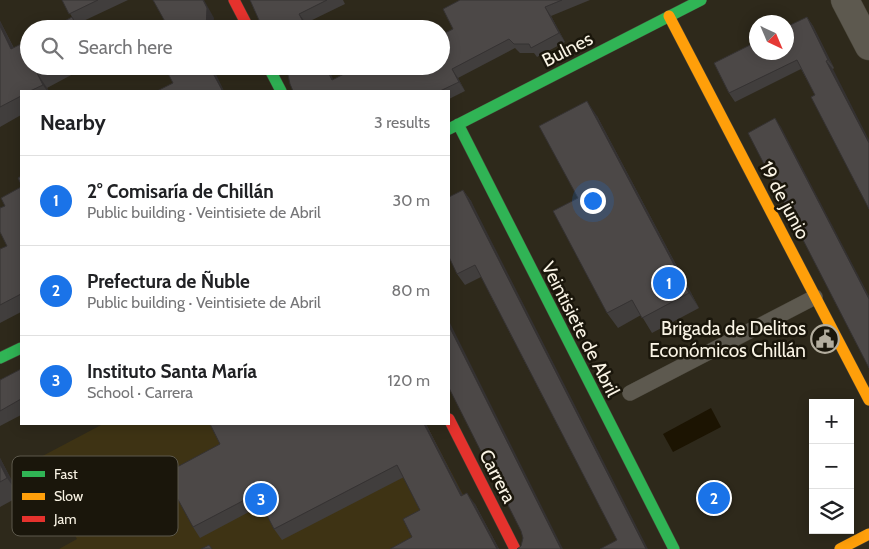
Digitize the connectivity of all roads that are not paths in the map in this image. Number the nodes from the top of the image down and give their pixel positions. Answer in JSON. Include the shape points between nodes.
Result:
{"nodes":[{"id":1,"x":234,"y":0,"type":"edge"},
{"id":2,"x":701,"y":0,"type":"edge"},
{"id":3,"x":845,"y":0,"type":"edge"},
{"id":4,"x":669,"y":16,"type":"junction"},
{"id":5,"x":244,"y":20,"type":"edge"},
{"id":6,"x":869,"y":46,"type":"edge"},
{"id":7,"x":273,"y":75,"type":"edge"},
{"id":8,"x":280,"y":90,"type":"edge"},
{"id":9,"x":453,"y":127,"type":"edge"},
{"id":10,"x":815,"y":297,"type":"junction"},
{"id":11,"x":20,"y":348,"type":"edge"},
{"id":12,"x":0,"y":358,"type":"edge"},
{"id":13,"x":630,"y":393,"type":"dead end"},
{"id":14,"x":869,"y":400,"type":"edge"},
{"id":15,"x":450,"y":421,"type":"edge"},
{"id":16,"x":869,"y":534,"type":"edge"},
{"id":17,"x":515,"y":549,"type":"edge"},
{"id":18,"x":674,"y":549,"type":"edge"},
{"id":19,"x":840,"y":549,"type":"edge"}],
"edges":[{"from":1,"to":5,"type":"street"},
{"from":2,"to":4,"type":"street","name":"Bulnes"},
{"from":3,"to":6,"type":"street"},
{"from":4,"to":9,"type":"street","name":"Bulnes"},
{"from":4,"to":10,"type":"street","name":"19 de junio"},
{"from":7,"to":8,"type":"street"},
{"from":9,"to":18,"type":"street","name":"Veintisiete de Abril"},
{"from":10,"to":13,"type":"lane"},
{"from":10,"to":14,"type":"street","name":"19 de junio"},
{"from":11,"to":12,"type":"street"},
{"from":15,"to":17,"type":"street","name":"Carrera"},
{"from":16,"to":19,"type":"street"}]}
